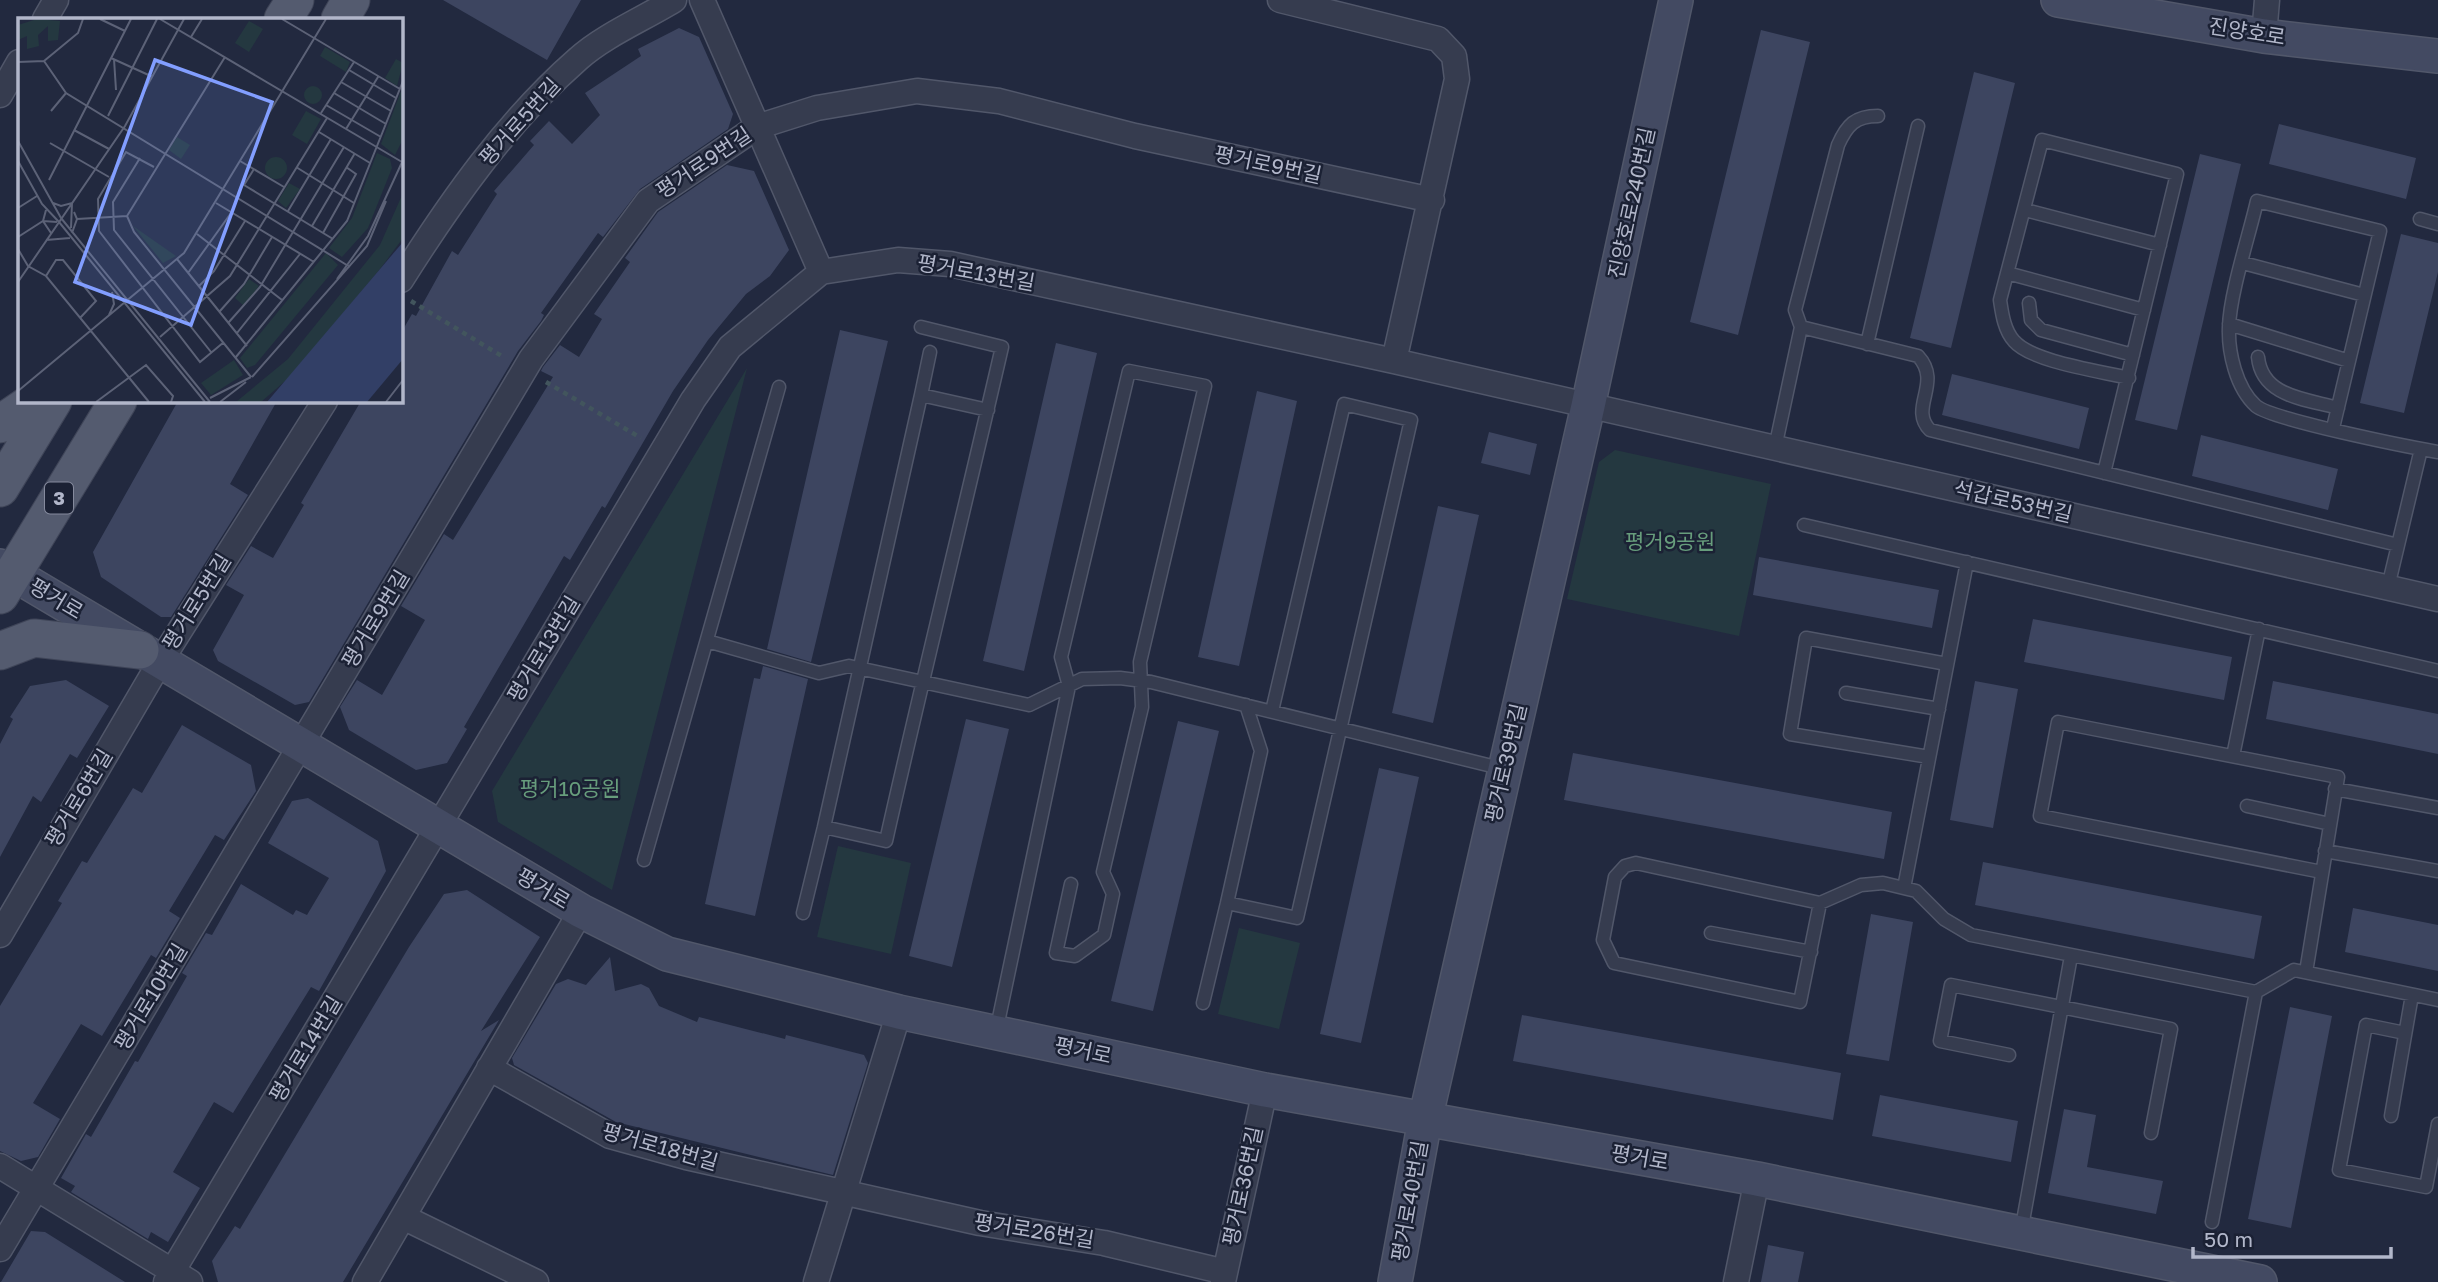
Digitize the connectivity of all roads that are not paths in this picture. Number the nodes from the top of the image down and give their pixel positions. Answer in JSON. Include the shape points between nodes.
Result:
{"nodes":[{"id":1,"x":56,"y":0,"type":"edge"},
{"id":2,"x":295,"y":0,"type":"edge"},
{"id":3,"x":351,"y":0,"type":"edge"},
{"id":4,"x":674,"y":0,"type":"edge"},
{"id":5,"x":702,"y":0,"type":"edge"},
{"id":6,"x":1280,"y":0,"type":"edge"},
{"id":7,"x":1676,"y":0,"type":"edge"},
{"id":8,"x":2058,"y":0,"type":"edge"},
{"id":9,"x":2267,"y":0,"type":"edge"},
{"id":10,"x":46,"y":18,"type":"edge"},
{"id":11,"x":284,"y":18,"type":"edge"},
{"id":12,"x":341,"y":18,"type":"edge"},
{"id":13,"x":2264,"y":36,"type":"junction"},
{"id":14,"x":2438,"y":57,"type":"edge"},
{"id":15,"x":18,"y":64,"type":"edge"},
{"id":16,"x":0,"y":95,"type":"edge"},
{"id":17,"x":1878,"y":116,"type":"dead end"},
{"id":18,"x":1918,"y":126,"type":"dead end"},
{"id":19,"x":757,"y":127,"type":"junction"},
{"id":20,"x":1432,"y":200,"type":"junction"},
{"id":21,"x":2025,"y":210,"type":"junction"},
{"id":22,"x":2420,"y":219,"type":"dead end"},
{"id":23,"x":2438,"y":224,"type":"edge"},
{"id":24,"x":2160,"y":245,"type":"junction"},
{"id":25,"x":2243,"y":263,"type":"junction"},
{"id":26,"x":821,"y":272,"type":"junction"},
{"id":27,"x":2007,"y":273,"type":"junction"},
{"id":28,"x":402,"y":278,"type":"edge"},
{"id":29,"x":2364,"y":295,"type":"junction"},
{"id":30,"x":2029,"y":303,"type":"dead end"},
{"id":31,"x":2144,"y":310,"type":"junction"},
{"id":32,"x":2229,"y":324,"type":"junction"},
{"id":33,"x":921,"y":327,"type":"dead end"},
{"id":34,"x":1801,"y":327,"type":"junction"},
{"id":35,"x":1867,"y":344,"type":"junction"},
{"id":36,"x":930,"y":352,"type":"dead end"},
{"id":37,"x":2133,"y":355,"type":"junction"},
{"id":38,"x":2258,"y":357,"type":"dead end"},
{"id":39,"x":2349,"y":360,"type":"junction"},
{"id":40,"x":1394,"y":361,"type":"junction"},
{"id":41,"x":2129,"y":378,"type":"junction"},
{"id":42,"x":779,"y":387,"type":"dead end"},
{"id":43,"x":921,"y":395,"type":"junction"},
{"id":44,"x":33,"y":402,"type":"edge"},
{"id":45,"x":51,"y":402,"type":"edge"},
{"id":46,"x":117,"y":402,"type":"edge"},
{"id":47,"x":324,"y":402,"type":"edge"},
{"id":48,"x":1588,"y":406,"type":"junction"},
{"id":49,"x":2338,"y":408,"type":"junction"},
{"id":50,"x":988,"y":410,"type":"junction"},
{"id":51,"x":0,"y":424,"type":"edge"},
{"id":52,"x":2333,"y":428,"type":"junction"},
{"id":53,"x":1775,"y":448,"type":"junction"},
{"id":54,"x":2421,"y":449,"type":"junction"},
{"id":55,"x":2438,"y":452,"type":"edge"},
{"id":56,"x":2104,"y":473,"type":"junction"},
{"id":57,"x":0,"y":488,"type":"edge"},
{"id":58,"x":1804,"y":525,"type":"dead end"},
{"id":59,"x":2398,"y":545,"type":"junction"},
{"id":60,"x":1967,"y":562,"type":"junction"},
{"id":61,"x":4,"y":578,"type":"edge"},
{"id":62,"x":2388,"y":587,"type":"junction"},
{"id":63,"x":2438,"y":599,"type":"edge"},
{"id":64,"x":2259,"y":629,"type":"junction"},
{"id":65,"x":707,"y":641,"type":"junction"},
{"id":66,"x":0,"y":651,"type":"edge"},
{"id":67,"x":150,"y":656,"type":"junction"},
{"id":68,"x":1947,"y":664,"type":"junction"},
{"id":69,"x":860,"y":668,"type":"junction"},
{"id":70,"x":2438,"y":671,"type":"edge"},
{"id":71,"x":1140,"y":680,"type":"junction"},
{"id":72,"x":922,"y":681,"type":"junction"},
{"id":73,"x":1069,"y":685,"type":"junction"},
{"id":74,"x":1846,"y":693,"type":"dead end"},
{"id":75,"x":1246,"y":705,"type":"junction"},
{"id":76,"x":1939,"y":709,"type":"junction"},
{"id":77,"x":1272,"y":711,"type":"junction"},
{"id":78,"x":1339,"y":728,"type":"junction"},
{"id":79,"x":301,"y":745,"type":"junction"},
{"id":80,"x":2233,"y":756,"type":"junction"},
{"id":81,"x":1929,"y":757,"type":"junction"},
{"id":82,"x":1505,"y":769,"type":"junction"},
{"id":83,"x":2336,"y":789,"type":"junction"},
{"id":84,"x":2247,"y":806,"type":"dead end"},
{"id":85,"x":2438,"y":808,"type":"edge"},
{"id":86,"x":2330,"y":824,"type":"junction"},
{"id":87,"x":438,"y":827,"type":"junction"},
{"id":88,"x":824,"y":827,"type":"junction"},
{"id":89,"x":2326,"y":850,"type":"junction"},
{"id":90,"x":644,"y":860,"type":"dead end"},
{"id":91,"x":2438,"y":871,"type":"edge"},
{"id":92,"x":2322,"y":872,"type":"junction"},
{"id":93,"x":1071,"y":884,"type":"dead end"},
{"id":94,"x":1904,"y":888,"type":"junction"},
{"id":95,"x":1227,"y":903,"type":"junction"},
{"id":96,"x":1821,"y":903,"type":"junction"},
{"id":97,"x":581,"y":911,"type":"junction"},
{"id":98,"x":803,"y":914,"type":"dead end"},
{"id":99,"x":1712,"y":933,"type":"dead end"},
{"id":100,"x":0,"y":935,"type":"edge"},
{"id":101,"x":1811,"y":952,"type":"junction"},
{"id":102,"x":2071,"y":956,"type":"junction"},
{"id":103,"x":2305,"y":972,"type":"junction"},
{"id":104,"x":2256,"y":992,"type":"junction"},
{"id":105,"x":2412,"y":995,"type":"junction"},
{"id":106,"x":2438,"y":1000,"type":"edge"},
{"id":107,"x":1203,"y":1003,"type":"dead end"},
{"id":108,"x":2062,"y":1007,"type":"junction"},
{"id":109,"x":900,"y":1012,"type":"junction"},
{"id":110,"x":996,"y":1032,"type":"junction"},
{"id":111,"x":2405,"y":1033,"type":"junction"},
{"id":112,"x":2009,"y":1055,"type":"dead end"},
{"id":113,"x":489,"y":1068,"type":"junction"},
{"id":114,"x":1265,"y":1090,"type":"junction"},
{"id":115,"x":2390,"y":1115,"type":"dead end"},
{"id":116,"x":1425,"y":1120,"type":"junction"},
{"id":117,"x":2438,"y":1124,"type":"edge"},
{"id":118,"x":2151,"y":1133,"type":"dead end"},
{"id":119,"x":0,"y":1166,"type":"edge"},
{"id":120,"x":1757,"y":1179,"type":"junction"},
{"id":121,"x":37,"y":1189,"type":"junction"},
{"id":122,"x":844,"y":1193,"type":"junction"},
{"id":123,"x":403,"y":1217,"type":"junction"},
{"id":124,"x":2212,"y":1222,"type":"dead end"},
{"id":125,"x":2021,"y":1232,"type":"junction"},
{"id":126,"x":0,"y":1249,"type":"edge"},
{"id":127,"x":1224,"y":1277,"type":"edge"},
{"id":128,"x":176,"y":1278,"type":"edge"},
{"id":129,"x":365,"y":1282,"type":"edge"},
{"id":130,"x":536,"y":1282,"type":"edge"},
{"id":131,"x":816,"y":1282,"type":"edge"},
{"id":132,"x":1395,"y":1282,"type":"edge"},
{"id":133,"x":1737,"y":1282,"type":"edge"},
{"id":134,"x":2260,"y":1282,"type":"edge"}],
"edges":[{"from":1,"to":10,"type":"street"},
{"from":2,"to":11,"type":"main road"},
{"from":3,"to":12,"type":"main road"},
{"from":4,"to":28,"type":"street","name":"평거로5번길","via":[[580,57],[443,213]]},
{"from":5,"to":19,"type":"street"},
{"from":6,"to":20,"type":"street","via":[[1426,35],[1447,46],[1454,56],[1457,79]]},
{"from":7,"to":48,"type":"street","name":"진양호로240번길"},
{"from":8,"to":13,"type":"street","name":"진양호로"},
{"from":9,"to":13,"type":"street"},
{"from":13,"to":14,"type":"street","name":"진양호로"},
{"from":15,"to":16,"type":"street"},
{"from":17,"to":34,"type":"lane","via":[[1850,122],[1838,145],[1795,310]]},
{"from":18,"to":35,"type":"lane"},
{"from":19,"to":20,"type":"street","name":"평거로9번길","via":[[817,108],[917,91],[999,101],[1135,136]]},
{"from":19,"to":26,"type":"street"},
{"from":19,"to":79,"type":"street","name":"평거로9번길","via":[[648,201],[604,256],[531,359]]},
{"from":20,"to":40,"type":"street"},
{"from":21,"to":24,"type":"lane"},
{"from":21,"to":24,"type":"lane","via":[[2042,140],[2177,174]]},
{"from":21,"to":27,"type":"lane"},
{"from":22,"to":23,"type":"lane"},
{"from":24,"to":31,"type":"lane"},
{"from":25,"to":29,"type":"lane"},
{"from":25,"to":29,"type":"lane","via":[[2257,201],[2380,231]]},
{"from":25,"to":32,"type":"lane"},
{"from":26,"to":40,"type":"street","name":"평거로13번길","via":[[898,260],[950,264]]},
{"from":26,"to":87,"type":"street","name":"평거로13번길","via":[[730,347],[693,400]]},
{"from":27,"to":31,"type":"lane"},
{"from":27,"to":41,"type":"lane","via":[[2000,299],[2012,340],[2027,352]]},
{"from":29,"to":39,"type":"lane"},
{"from":30,"to":37,"type":"lane","via":[[2031,320],[2040,330]]},
{"from":31,"to":37,"type":"lane"},
{"from":32,"to":39,"type":"lane"},
{"from":32,"to":52,"type":"lane","via":[[2235,370],[2257,406]]},
{"from":33,"to":50,"type":"lane","via":[[1002,347]]},
{"from":34,"to":35,"type":"lane"},
{"from":34,"to":53,"type":"lane"},
{"from":35,"to":56,"type":"lane","via":[[1918,356],[1926,365],[1929,383],[1921,414],[1930,430]]},
{"from":36,"to":43,"type":"lane"},
{"from":37,"to":41,"type":"lane"},
{"from":38,"to":49,"type":"lane","via":[[2265,381],[2276,390]]},
{"from":39,"to":49,"type":"lane"},
{"from":40,"to":48,"type":"street","name":"평거로13번길"},
{"from":41,"to":56,"type":"lane"},
{"from":42,"to":65,"type":"lane"},
{"from":43,"to":50,"type":"lane"},
{"from":43,"to":69,"type":"lane"},
{"from":44,"to":51,"type":"main road"},
{"from":45,"to":57,"type":"main road"},
{"from":46,"to":61,"type":"main road","number":"3"},
{"from":47,"to":67,"type":"street","name":"평거로5번길"},
{"from":48,"to":53,"type":"street","name":"석갑로53번길"},
{"from":48,"to":82,"type":"street","name":"평거로39번길"},
{"from":49,"to":52,"type":"lane"},
{"from":50,"to":72,"type":"lane"},
{"from":52,"to":54,"type":"lane"},
{"from":53,"to":62,"type":"street","name":"석갑로53번길"},
{"from":54,"to":55,"type":"lane"},
{"from":54,"to":59,"type":"lane"},
{"from":56,"to":59,"type":"lane"},
{"from":58,"to":60,"type":"lane"},
{"from":59,"to":62,"type":"lane"},
{"from":60,"to":64,"type":"lane"},
{"from":60,"to":68,"type":"lane"},
{"from":61,"to":67,"type":"street","name":"평거로"},
{"from":62,"to":63,"type":"street","name":"석갑로53번길"},
{"from":64,"to":70,"type":"lane"},
{"from":64,"to":80,"type":"lane"},
{"from":65,"to":69,"type":"lane","via":[[819,673]]},
{"from":65,"to":90,"type":"lane"},
{"from":66,"to":67,"type":"main road","via":[[34,638]]},
{"from":67,"to":79,"type":"street","name":"평거로"},
{"from":67,"to":100,"type":"street","name":"평거로6번길"},
{"from":68,"to":76,"type":"lane"},
{"from":68,"to":81,"type":"lane","via":[[1806,638],[1790,734]]},
{"from":69,"to":72,"type":"lane"},
{"from":69,"to":88,"type":"lane"},
{"from":71,"to":73,"type":"lane","via":[[1082,680]]},
{"from":71,"to":73,"type":"lane","via":[[1140,662],[1205,386],[1129,370],[1061,657]]},
{"from":71,"to":75,"type":"lane"},
{"from":71,"to":93,"type":"lane","via":[[1142,707],[1103,872],[1113,894],[1104,936],[1075,956],[1056,953]]},
{"from":72,"to":73,"type":"lane","via":[[1029,705]]},
{"from":72,"to":88,"type":"lane","via":[[886,841]]},
{"from":73,"to":110,"type":"lane"},
{"from":74,"to":76,"type":"lane"},
{"from":75,"to":77,"type":"lane"},
{"from":75,"to":95,"type":"lane","via":[[1261,751]]},
{"from":76,"to":81,"type":"lane"},
{"from":77,"to":78,"type":"lane"},
{"from":77,"to":78,"type":"lane","via":[[1343,404],[1411,420]]},
{"from":78,"to":82,"type":"lane"},
{"from":78,"to":95,"type":"lane","via":[[1297,918]]},
{"from":79,"to":87,"type":"street","name":"평거로"},
{"from":79,"to":121,"type":"street","name":"평거로10번길"},
{"from":80,"to":83,"type":"lane","via":[[2338,777]]},
{"from":80,"to":92,"type":"lane","via":[[2058,722],[2040,816]]},
{"from":81,"to":94,"type":"lane"},
{"from":82,"to":116,"type":"street","name":"평거로39번길"},
{"from":83,"to":85,"type":"lane"},
{"from":83,"to":86,"type":"lane"},
{"from":84,"to":86,"type":"lane"},
{"from":86,"to":89,"type":"lane"},
{"from":87,"to":97,"type":"street","name":"평거로"},
{"from":87,"to":128,"type":"street","name":"평거로14번길"},
{"from":88,"to":98,"type":"lane"},
{"from":89,"to":91,"type":"lane"},
{"from":89,"to":92,"type":"lane"},
{"from":92,"to":103,"type":"lane"},
{"from":94,"to":96,"type":"lane","via":[[1883,883],[1861,885]]},
{"from":94,"to":102,"type":"lane","via":[[1916,891],[1944,919],[1971,935]]},
{"from":95,"to":107,"type":"lane"},
{"from":96,"to":101,"type":"lane"},
{"from":96,"to":101,"type":"lane","via":[[1636,863],[1625,866],[1615,877],[1603,940],[1614,962],[1800,1002]]},
{"from":97,"to":109,"type":"street","name":"평거로","via":[[667,954]]},
{"from":97,"to":113,"type":"street"},
{"from":99,"to":101,"type":"lane"},
{"from":102,"to":104,"type":"lane"},
{"from":102,"to":108,"type":"lane"},
{"from":103,"to":104,"type":"lane","via":[[2294,970]]},
{"from":103,"to":105,"type":"lane"},
{"from":104,"to":124,"type":"lane"},
{"from":105,"to":106,"type":"lane"},
{"from":105,"to":111,"type":"lane"},
{"from":108,"to":112,"type":"lane","via":[[1951,985],[1940,1041]]},
{"from":108,"to":118,"type":"lane","via":[[2171,1029]]},
{"from":108,"to":125,"type":"lane"},
{"from":109,"to":110,"type":"street","name":"평거로"},
{"from":109,"to":122,"type":"street"},
{"from":110,"to":114,"type":"street","name":"평거로"},
{"from":111,"to":115,"type":"lane"},
{"from":111,"to":117,"type":"lane","via":[[2367,1025],[2339,1170],[2426,1187]]},
{"from":113,"to":122,"type":"street","name":"평거로18번길","via":[[610,1136]]},
{"from":113,"to":123,"type":"street"},
{"from":114,"to":116,"type":"street","name":"평거로"},
{"from":114,"to":127,"type":"street","name":"평거로36번길"},
{"from":116,"to":120,"type":"street","name":"평거로"},
{"from":116,"to":132,"type":"street","name":"평거로40번길"},
{"from":119,"to":121,"type":"street"},
{"from":120,"to":125,"type":"street","name":"평거로"},
{"from":120,"to":133,"type":"street"},
{"from":121,"to":126,"type":"street","name":"평거로10번길"},
{"from":121,"to":128,"type":"street"},
{"from":122,"to":127,"type":"street","name":"평거로26번길","via":[[980,1223],[1104,1243]]},
{"from":122,"to":131,"type":"street"},
{"from":123,"to":129,"type":"street"},
{"from":123,"to":130,"type":"street"},
{"from":125,"to":134,"type":"street","name":"평거로"}]}
